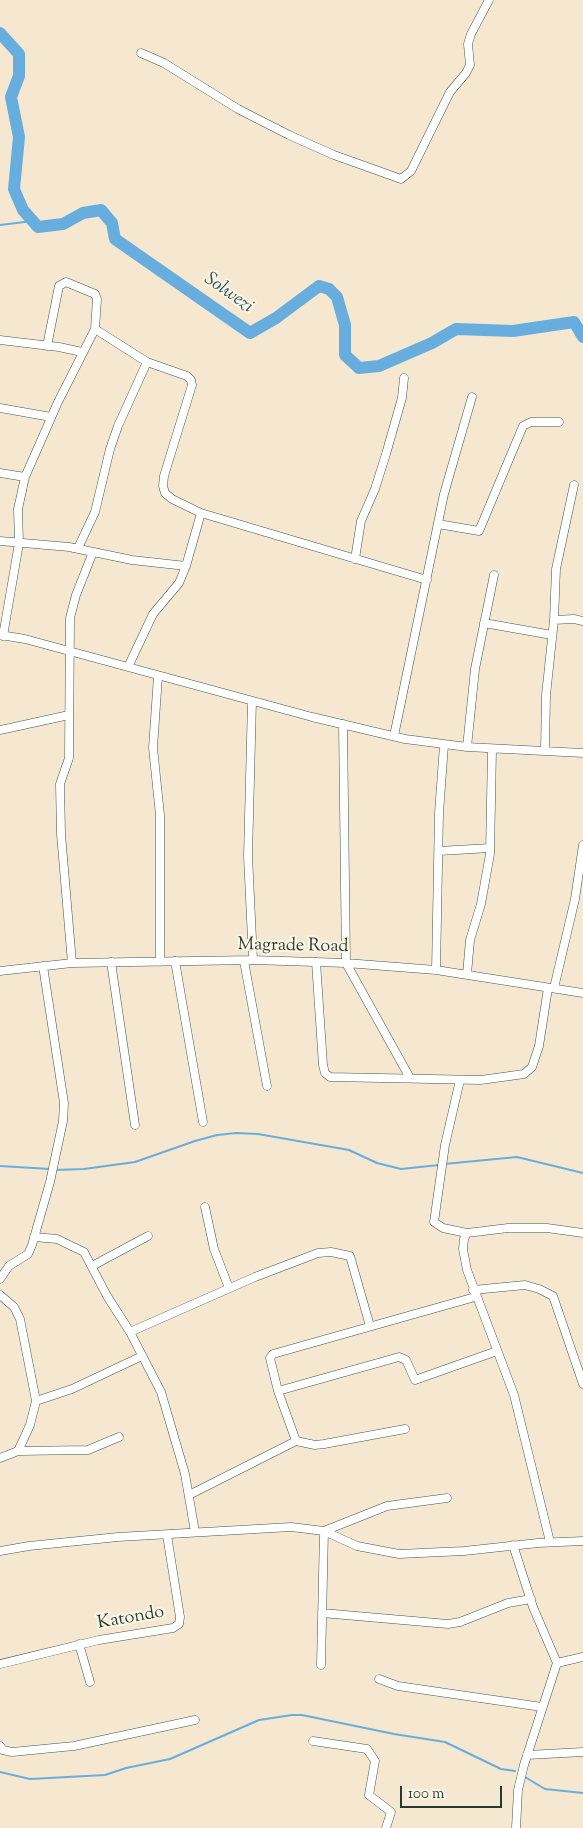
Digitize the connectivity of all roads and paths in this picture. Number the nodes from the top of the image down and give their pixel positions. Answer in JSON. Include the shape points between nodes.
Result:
{"nodes":[{"id":1,"x":489,"y":0,"type":"edge"},
{"id":2,"x":141,"y":54,"type":"dead end"},
{"id":3,"x":96,"y":329,"type":"junction"},
{"id":4,"x":0,"y":340,"type":"edge"},
{"id":5,"x":47,"y":346,"type":"junction"},
{"id":6,"x":82,"y":352,"type":"junction"},
{"id":7,"x":147,"y":362,"type":"junction"},
{"id":8,"x":404,"y":378,"type":"dead end"},
{"id":9,"x":472,"y":397,"type":"dead end"},
{"id":10,"x":0,"y":408,"type":"edge"},
{"id":11,"x":51,"y":417,"type":"junction"},
{"id":12,"x":559,"y":422,"type":"dead end"},
{"id":13,"x":0,"y":473,"type":"edge"},
{"id":14,"x":25,"y":477,"type":"junction"},
{"id":15,"x":574,"y":484,"type":"dead end"},
{"id":16,"x":201,"y":513,"type":"junction"},
{"id":17,"x":438,"y":524,"type":"junction"},
{"id":18,"x":0,"y":541,"type":"edge"},
{"id":19,"x":19,"y":543,"type":"junction"},
{"id":20,"x":78,"y":548,"type":"junction"},
{"id":21,"x":92,"y":552,"type":"junction"},
{"id":22,"x":355,"y":559,"type":"junction"},
{"id":23,"x":186,"y":566,"type":"junction"},
{"id":24,"x":494,"y":575,"type":"dead end"},
{"id":25,"x":427,"y":580,"type":"junction"},
{"id":26,"x":554,"y":620,"type":"junction"},
{"id":27,"x":583,"y":621,"type":"edge"},
{"id":28,"x":484,"y":624,"type":"junction"},
{"id":29,"x":552,"y":635,"type":"junction"},
{"id":30,"x":2,"y":636,"type":"edge"},
{"id":31,"x":69,"y":651,"type":"junction"},
{"id":32,"x":128,"y":667,"type":"junction"},
{"id":33,"x":158,"y":676,"type":"junction"},
{"id":34,"x":252,"y":701,"type":"junction"},
{"id":35,"x":69,"y":715,"type":"junction"},
{"id":36,"x":343,"y":724,"type":"junction"},
{"id":37,"x":0,"y":730,"type":"edge"},
{"id":38,"x":394,"y":736,"type":"junction"},
{"id":39,"x":444,"y":744,"type":"junction"},
{"id":40,"x":467,"y":748,"type":"junction"},
{"id":41,"x":492,"y":749,"type":"junction"},
{"id":42,"x":545,"y":751,"type":"junction"},
{"id":43,"x":583,"y":753,"type":"edge"},
{"id":44,"x":583,"y":845,"type":"edge"},
{"id":45,"x":490,"y":848,"type":"junction"},
{"id":46,"x":439,"y":851,"type":"junction"},
{"id":47,"x":244,"y":960,"type":"junction"},
{"id":48,"x":253,"y":960,"type":"junction"},
{"id":49,"x":175,"y":961,"type":"junction"},
{"id":50,"x":111,"y":962,"type":"junction"},
{"id":51,"x":160,"y":962,"type":"junction"},
{"id":52,"x":316,"y":962,"type":"junction"},
{"id":53,"x":72,"y":963,"type":"junction"},
{"id":54,"x":346,"y":963,"type":"junction"},
{"id":55,"x":42,"y":966,"type":"junction"},
{"id":56,"x":0,"y":970,"type":"edge"},
{"id":57,"x":436,"y":970,"type":"junction"},
{"id":58,"x":467,"y":974,"type":"junction"},
{"id":59,"x":551,"y":988,"type":"junction"},
{"id":60,"x":583,"y":993,"type":"edge"},
{"id":61,"x":410,"y":1078,"type":"junction"},
{"id":62,"x":460,"y":1080,"type":"junction"},
{"id":63,"x":266,"y":1086,"type":"dead end"},
{"id":64,"x":203,"y":1122,"type":"dead end"},
{"id":65,"x":135,"y":1125,"type":"dead end"},
{"id":66,"x":206,"y":1207,"type":"dead end"},
{"id":67,"x":467,"y":1233,"type":"junction"},
{"id":68,"x":583,"y":1233,"type":"edge"},
{"id":69,"x":148,"y":1236,"type":"dead end"},
{"id":70,"x":34,"y":1237,"type":"junction"},
{"id":71,"x":92,"y":1266,"type":"junction"},
{"id":72,"x":0,"y":1279,"type":"edge"},
{"id":73,"x":229,"y":1288,"type":"junction"},
{"id":74,"x":474,"y":1294,"type":"junction"},
{"id":75,"x":0,"y":1295,"type":"edge"},
{"id":76,"x":370,"y":1326,"type":"junction"},
{"id":77,"x":130,"y":1332,"type":"junction"},
{"id":78,"x":497,"y":1351,"type":"junction"},
{"id":79,"x":142,"y":1356,"type":"junction"},
{"id":80,"x":583,"y":1384,"type":"edge"},
{"id":81,"x":278,"y":1391,"type":"junction"},
{"id":82,"x":36,"y":1401,"type":"junction"},
{"id":83,"x":405,"y":1429,"type":"dead end"},
{"id":84,"x":119,"y":1437,"type":"dead end"},
{"id":85,"x":296,"y":1441,"type":"junction"},
{"id":86,"x":18,"y":1451,"type":"junction"},
{"id":87,"x":0,"y":1458,"type":"edge"},
{"id":88,"x":189,"y":1495,"type":"junction"},
{"id":89,"x":447,"y":1498,"type":"dead end"},
{"id":90,"x":324,"y":1531,"type":"junction"},
{"id":91,"x":195,"y":1532,"type":"junction"},
{"id":92,"x":168,"y":1535,"type":"junction"},
{"id":93,"x":583,"y":1541,"type":"edge"},
{"id":94,"x":550,"y":1542,"type":"junction"},
{"id":95,"x":513,"y":1545,"type":"junction"},
{"id":96,"x":0,"y":1551,"type":"edge"},
{"id":97,"x":531,"y":1599,"type":"junction"},
{"id":98,"x":322,"y":1613,"type":"junction"},
{"id":99,"x":80,"y":1644,"type":"junction"},
{"id":100,"x":583,"y":1657,"type":"edge"},
{"id":101,"x":557,"y":1663,"type":"junction"},
{"id":102,"x":0,"y":1664,"type":"edge"},
{"id":103,"x":321,"y":1665,"type":"dead end"},
{"id":104,"x":379,"y":1679,"type":"dead end"},
{"id":105,"x":90,"y":1682,"type":"dead end"},
{"id":106,"x":542,"y":1707,"type":"junction"},
{"id":107,"x":195,"y":1720,"type":"dead end"},
{"id":108,"x":313,"y":1741,"type":"dead end"},
{"id":109,"x":0,"y":1746,"type":"edge"},
{"id":110,"x":583,"y":1752,"type":"edge"},
{"id":111,"x":527,"y":1754,"type":"junction"},
{"id":112,"x":386,"y":1828,"type":"edge"},
{"id":113,"x":516,"y":1828,"type":"edge"}],
"edges":[{"from":1,"to":2,"type":"street","via":[[471,34],[468,44],[470,65],[466,74],[450,92],[411,171],[401,179],[334,156],[288,134],[238,109],[164,63]]},
{"from":3,"to":5,"type":"street","via":[[95,294],[62,282]]},
{"from":3,"to":6,"type":"street"},
{"from":3,"to":7,"type":"street"},
{"from":4,"to":5,"type":"street"},
{"from":5,"to":6,"type":"street"},
{"from":6,"to":11,"type":"street"},
{"from":7,"to":16,"type":"street","via":[[191,380],[162,486],[172,499]]},
{"from":7,"to":20,"type":"street","via":[[118,426],[95,512]]},
{"from":8,"to":22,"type":"street","via":[[402,398],[386,454],[361,521]]},
{"from":9,"to":17,"type":"street","via":[[452,460]]},
{"from":10,"to":11,"type":"street"},
{"from":11,"to":14,"type":"street"},
{"from":12,"to":17,"type":"street","via":[[531,422],[523,426],[480,531]]},
{"from":13,"to":14,"type":"street"},
{"from":14,"to":19,"type":"street","via":[[18,508]]},
{"from":15,"to":26,"type":"street","via":[[556,569]]},
{"from":16,"to":22,"type":"street"},
{"from":16,"to":23,"type":"street"},
{"from":17,"to":25,"type":"street"},
{"from":18,"to":19,"type":"street"},
{"from":19,"to":20,"type":"street"},
{"from":19,"to":30,"type":"street"},
{"from":20,"to":21,"type":"street"},
{"from":21,"to":23,"type":"street"},
{"from":21,"to":31,"type":"street","via":[[72,607]]},
{"from":22,"to":25,"type":"street"},
{"from":23,"to":32,"type":"street","via":[[179,582],[153,614]]},
{"from":24,"to":28,"type":"street"},
{"from":25,"to":38,"type":"street"},
{"from":26,"to":27,"type":"street"},
{"from":26,"to":29,"type":"street"},
{"from":28,"to":29,"type":"street"},
{"from":28,"to":40,"type":"street","via":[[475,669]]},
{"from":29,"to":42,"type":"street"},
{"from":30,"to":31,"type":"street"},
{"from":31,"to":32,"type":"street"},
{"from":31,"to":35,"type":"street"},
{"from":32,"to":33,"type":"street"},
{"from":33,"to":34,"type":"street"},
{"from":33,"to":51,"type":"street","via":[[153,748],[160,815]]},
{"from":34,"to":36,"type":"street"},
{"from":34,"to":48,"type":"street","via":[[248,856]]},
{"from":35,"to":37,"type":"street"},
{"from":35,"to":53,"type":"street","via":[[69,758],[60,794]]},
{"from":36,"to":38,"type":"street"},
{"from":36,"to":54,"type":"street"},
{"from":38,"to":39,"type":"street"},
{"from":39,"to":40,"type":"street"},
{"from":39,"to":46,"type":"street"},
{"from":40,"to":41,"type":"street"},
{"from":41,"to":42,"type":"street"},
{"from":41,"to":45,"type":"street"},
{"from":42,"to":43,"type":"street"},
{"from":44,"to":59,"type":"street","via":[[573,908]]},
{"from":45,"to":46,"type":"street"},
{"from":45,"to":58,"type":"street","via":[[481,904],[470,940]]},
{"from":46,"to":57,"type":"street"},
{"from":47,"to":48,"type":"street","name":"Magrade Road"},
{"from":47,"to":49,"type":"street","name":"Magrade Road"},
{"from":47,"to":63,"type":"street"},
{"from":48,"to":52,"type":"street","name":"Magrade Road"},
{"from":49,"to":51,"type":"street","name":"Magrade Road"},
{"from":49,"to":64,"type":"street"},
{"from":50,"to":51,"type":"street","name":"Magrade Road"},
{"from":50,"to":53,"type":"street","name":"Magrade Road"},
{"from":50,"to":65,"type":"street"},
{"from":52,"to":54,"type":"street","name":"Magrade Road"},
{"from":52,"to":61,"type":"street","via":[[323,1065],[327,1075]]},
{"from":53,"to":55,"type":"street","name":"Magrade Road"},
{"from":54,"to":57,"type":"street","name":"Magrade Road"},
{"from":54,"to":61,"type":"street"},
{"from":55,"to":56,"type":"street","name":"Magrade Road"},
{"from":55,"to":70,"type":"street","via":[[64,1103],[50,1182]]},
{"from":57,"to":58,"type":"street","name":"Magrade Road"},
{"from":58,"to":59,"type":"street","name":"Magrade Road"},
{"from":59,"to":60,"type":"street","name":"Magrade Road"},
{"from":59,"to":62,"type":"street","via":[[539,1046],[529,1071],[519,1076]]},
{"from":61,"to":62,"type":"street"},
{"from":62,"to":67,"type":"street","via":[[445,1145],[434,1222],[443,1228]]},
{"from":66,"to":73,"type":"street","via":[[214,1249]]},
{"from":67,"to":68,"type":"street","via":[[538,1228]]},
{"from":67,"to":74,"type":"street","via":[[463,1250]]},
{"from":69,"to":71,"type":"street"},
{"from":70,"to":71,"type":"street","via":[[56,1239],[76,1247],[84,1252]]},
{"from":70,"to":72,"type":"street","via":[[28,1254],[9,1266]]},
{"from":71,"to":77,"type":"street"},
{"from":73,"to":76,"type":"street","via":[[318,1253],[344,1252],[354,1262]]},
{"from":73,"to":77,"type":"street"},
{"from":74,"to":76,"type":"street"},
{"from":74,"to":78,"type":"street"},
{"from":74,"to":80,"type":"street","via":[[524,1286],[553,1296]]},
{"from":75,"to":82,"type":"street","via":[[14,1307],[20,1319]]},
{"from":76,"to":81,"type":"street","via":[[273,1354],[270,1364]]},
{"from":77,"to":79,"type":"street"},
{"from":78,"to":81,"type":"street","via":[[415,1380],[406,1360],[400,1357]]},
{"from":78,"to":94,"type":"street","via":[[514,1395]]},
{"from":79,"to":82,"type":"street","via":[[72,1389]]},
{"from":79,"to":88,"type":"street","via":[[161,1392]]},
{"from":81,"to":85,"type":"street"},
{"from":82,"to":86,"type":"street"},
{"from":83,"to":85,"type":"street","via":[[315,1445]]},
{"from":84,"to":86,"type":"street","via":[[88,1450]]},
{"from":85,"to":88,"type":"street"},
{"from":86,"to":87,"type":"street"},
{"from":88,"to":91,"type":"street"},
{"from":89,"to":90,"type":"street","via":[[387,1506]]},
{"from":90,"to":91,"type":"street","via":[[291,1527]]},
{"from":90,"to":95,"type":"street","via":[[356,1546],[399,1554],[464,1552]]},
{"from":90,"to":98,"type":"street"},
{"from":91,"to":92,"type":"street"},
{"from":92,"to":96,"type":"street"},
{"from":92,"to":99,"type":"street","name":"Katondo","via":[[180,1617],[178,1624],[173,1628]]},
{"from":93,"to":94,"type":"street"},
{"from":94,"to":95,"type":"street"},
{"from":95,"to":97,"type":"street"},
{"from":97,"to":98,"type":"street","via":[[508,1603],[448,1624]]},
{"from":97,"to":101,"type":"street"},
{"from":98,"to":103,"type":"street"},
{"from":99,"to":102,"type":"street","name":"Katondo"},
{"from":99,"to":105,"type":"street"},
{"from":100,"to":101,"type":"street"},
{"from":101,"to":106,"type":"street"},
{"from":104,"to":106,"type":"street","via":[[398,1686]]},
{"from":106,"to":111,"type":"street"},
{"from":107,"to":109,"type":"street","via":[[74,1746],[12,1752]]},
{"from":108,"to":112,"type":"street","via":[[367,1749],[375,1761],[369,1795],[391,1812]]},
{"from":110,"to":111,"type":"street"},
{"from":111,"to":113,"type":"street","via":[[518,1790]]}]}
